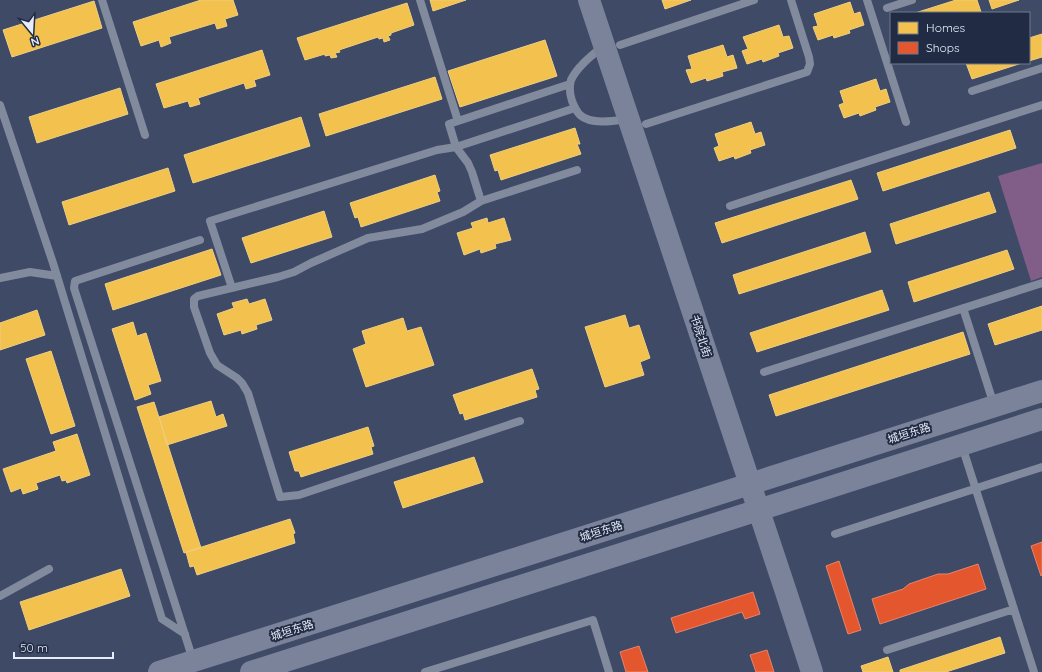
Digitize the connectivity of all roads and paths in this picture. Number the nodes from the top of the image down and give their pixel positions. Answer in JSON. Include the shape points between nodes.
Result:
{"nodes":[{"id":1,"x":102,"y":0,"type":"edge"},
{"id":2,"x":420,"y":0,"type":"edge"},
{"id":3,"x":588,"y":0,"type":"edge"},
{"id":4,"x":605,"y":0,"type":"edge"},
{"id":5,"x":754,"y":0,"type":"edge"},
{"id":6,"x":791,"y":0,"type":"edge"},
{"id":7,"x":867,"y":0,"type":"edge"},
{"id":8,"x":912,"y":0,"type":"edge"},
{"id":9,"x":887,"y":8,"type":"dead end"},
{"id":10,"x":612,"y":45,"type":"junction"},
{"id":11,"x":1042,"y":68,"type":"edge"},
{"id":12,"x":570,"y":84,"type":"junction"},
{"id":13,"x":972,"y":91,"type":"dead end"},
{"id":14,"x":0,"y":105,"type":"edge"},
{"id":15,"x":1042,"y":105,"type":"edge"},
{"id":16,"x":575,"y":108,"type":"junction"},
{"id":17,"x":458,"y":120,"type":"junction"},
{"id":18,"x":637,"y":121,"type":"junction"},
{"id":19,"x":906,"y":122,"type":"dead end"},
{"id":20,"x":145,"y":135,"type":"dead end"},
{"id":21,"x":456,"y":146,"type":"junction"},
{"id":22,"x":578,"y":170,"type":"dead end"},
{"id":23,"x":481,"y":201,"type":"junction"},
{"id":24,"x":730,"y":206,"type":"dead end"},
{"id":25,"x":200,"y":240,"type":"dead end"},
{"id":26,"x":57,"y":276,"type":"junction"},
{"id":27,"x":0,"y":278,"type":"edge"},
{"id":28,"x":1042,"y":283,"type":"edge"},
{"id":29,"x":232,"y":288,"type":"junction"},
{"id":30,"x":963,"y":308,"type":"junction"},
{"id":31,"x":764,"y":372,"type":"dead end"},
{"id":32,"x":1042,"y":391,"type":"edge"},
{"id":33,"x":994,"y":406,"type":"junction"},
{"id":34,"x":1042,"y":419,"type":"edge"},
{"id":35,"x":520,"y":421,"type":"dead end"},
{"id":36,"x":962,"y":445,"type":"junction"},
{"id":37,"x":1042,"y":467,"type":"edge"},
{"id":38,"x":757,"y":481,"type":"junction"},
{"id":39,"x":975,"y":488,"type":"junction"},
{"id":40,"x":766,"y":508,"type":"junction"},
{"id":41,"x":835,"y":534,"type":"dead end"},
{"id":42,"x":50,"y":569,"type":"dead end"},
{"id":43,"x":0,"y":596,"type":"edge"},
{"id":44,"x":1014,"y":609,"type":"junction"},
{"id":45,"x":185,"y":634,"type":"junction"},
{"id":46,"x":887,"y":650,"type":"dead end"},
{"id":47,"x":193,"y":661,"type":"junction"},
{"id":48,"x":159,"y":672,"type":"edge"},
{"id":49,"x":251,"y":672,"type":"edge"},
{"id":50,"x":425,"y":672,"type":"edge"},
{"id":51,"x":609,"y":672,"type":"edge"},
{"id":52,"x":812,"y":672,"type":"edge"},
{"id":53,"x":828,"y":672,"type":"edge"},
{"id":54,"x":1034,"y":672,"type":"edge"}],
"edges":[{"from":1,"to":20,"type":"lane"},
{"from":2,"to":17,"type":"lane"},
{"from":3,"to":10,"type":"main road","name":"书院北街"},
{"from":4,"to":10,"type":"main road","name":"书院北街"},
{"from":5,"to":10,"type":"lane"},
{"from":6,"to":18,"type":"lane","via":[[810,57],[806,72]]},
{"from":7,"to":19,"type":"lane"},
{"from":8,"to":9,"type":"lane"},
{"from":10,"to":12,"type":"lane","via":[[587,59]]},
{"from":10,"to":18,"type":"main road","name":"书院北街"},
{"from":11,"to":13,"type":"lane"},
{"from":12,"to":16,"type":"lane"},
{"from":12,"to":17,"type":"lane"},
{"from":14,"to":26,"type":"lane"},
{"from":15,"to":24,"type":"lane"},
{"from":16,"to":18,"type":"lane","via":[[580,115],[590,119],[605,122]]},
{"from":16,"to":21,"type":"lane"},
{"from":17,"to":21,"type":"lane","via":[[449,124]]},
{"from":18,"to":38,"type":"main road","name":"书院北街"},
{"from":21,"to":23,"type":"lane","via":[[468,163]]},
{"from":21,"to":29,"type":"lane","via":[[210,221]]},
{"from":22,"to":23,"type":"lane"},
{"from":23,"to":29,"type":"lane","via":[[463,212],[422,229],[368,238],[294,272]]},
{"from":25,"to":45,"type":"lane","via":[[75,281],[74,288]]},
{"from":26,"to":27,"type":"lane","via":[[30,272]]},
{"from":26,"to":45,"type":"lane","via":[[162,619]]},
{"from":28,"to":30,"type":"lane"},
{"from":29,"to":35,"type":"lane","via":[[198,296],[194,299],[194,307],[210,353],[217,365],[238,378],[248,393],[280,497],[299,495]]},
{"from":30,"to":31,"type":"lane"},
{"from":30,"to":33,"type":"lane"},
{"from":32,"to":33,"type":"main road","name":"城垣东路"},
{"from":33,"to":38,"type":"main road","name":"城垣东路"},
{"from":34,"to":36,"type":"main road"},
{"from":36,"to":39,"type":"lane"},
{"from":36,"to":40,"type":"main road"},
{"from":37,"to":39,"type":"lane"},
{"from":38,"to":40,"type":"main road","name":"书院北街"},
{"from":38,"to":47,"type":"main road","name":"城垣东路"},
{"from":39,"to":41,"type":"lane"},
{"from":39,"to":44,"type":"lane"},
{"from":40,"to":49,"type":"main road"},
{"from":40,"to":52,"type":"main road","name":"书院北街"},
{"from":40,"to":53,"type":"main road","name":"书院北街"},
{"from":42,"to":43,"type":"lane"},
{"from":44,"to":46,"type":"lane"},
{"from":44,"to":54,"type":"lane"},
{"from":45,"to":47,"type":"lane"},
{"from":47,"to":48,"type":"main road","name":"城垣东路"},
{"from":50,"to":51,"type":"lane","via":[[592,620]]}]}
